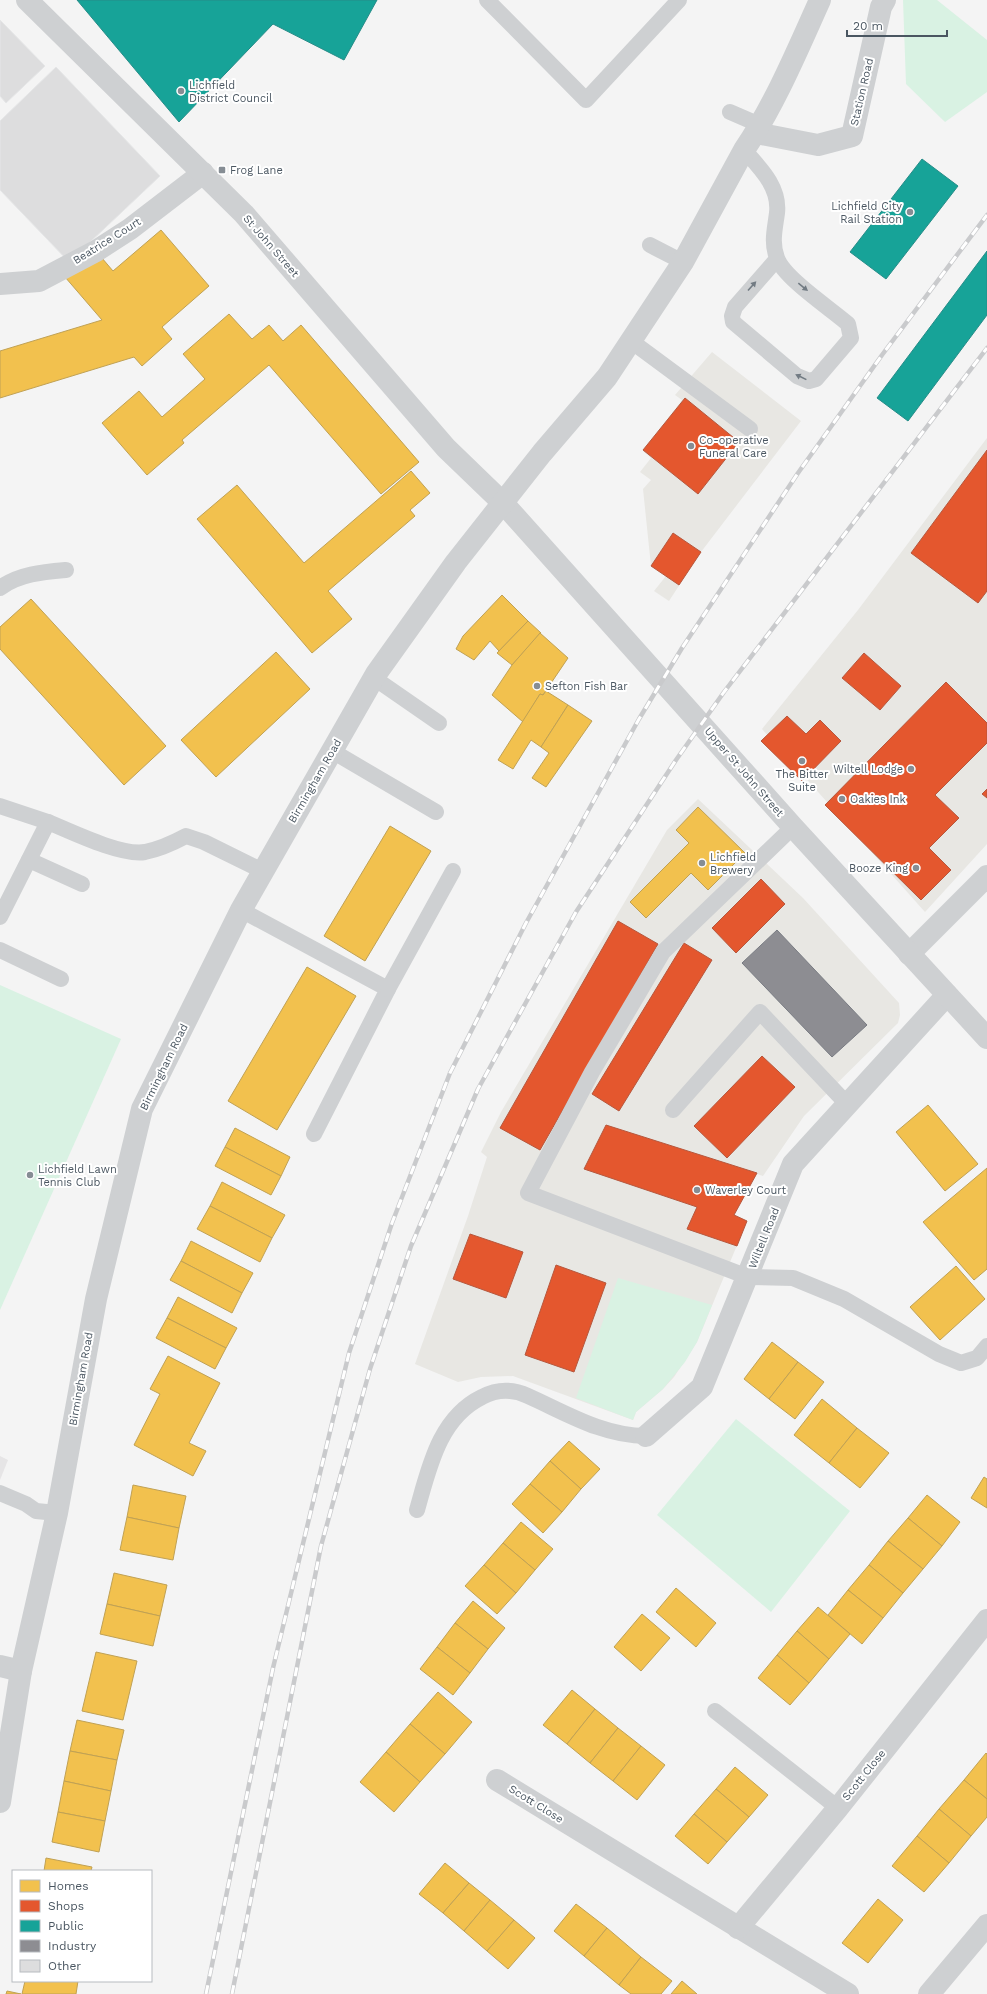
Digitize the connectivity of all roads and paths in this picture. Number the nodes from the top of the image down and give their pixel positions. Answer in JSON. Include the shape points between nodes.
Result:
{"nodes":[{"id":1,"x":27,"y":0,"type":"edge"},
{"id":2,"x":487,"y":0,"type":"edge"},
{"id":3,"x":679,"y":0,"type":"edge"},
{"id":4,"x":820,"y":0,"type":"edge"},
{"id":5,"x":885,"y":0,"type":"edge"},
{"id":6,"x":730,"y":112,"type":"dead end"},
{"id":7,"x":753,"y":136,"type":"junction"},
{"id":8,"x":203,"y":174,"type":"junction"},
{"id":9,"x":650,"y":244,"type":"dead end"},
{"id":10,"x":777,"y":258,"type":"junction"},
{"id":11,"x":683,"y":262,"type":"junction"},
{"id":12,"x":0,"y":284,"type":"edge"},
{"id":13,"x":631,"y":341,"type":"junction"},
{"id":14,"x":750,"y":429,"type":"dead end"},
{"id":15,"x":503,"y":503,"type":"junction"},
{"id":16,"x":66,"y":570,"type":"dead end"},
{"id":17,"x":0,"y":588,"type":"edge"},
{"id":18,"x":374,"y":678,"type":"junction"},
{"id":19,"x":439,"y":723,"type":"dead end"},
{"id":20,"x":332,"y":751,"type":"junction"},
{"id":21,"x":0,"y":806,"type":"edge"},
{"id":22,"x":436,"y":812,"type":"dead end"},
{"id":23,"x":48,"y":822,"type":"junction"},
{"id":24,"x":793,"y":827,"type":"junction"},
{"id":25,"x":29,"y":860,"type":"junction"},
{"id":26,"x":453,"y":871,"type":"dead end"},
{"id":27,"x":263,"y":872,"type":"junction"},
{"id":28,"x":987,"y":876,"type":"edge"},
{"id":29,"x":82,"y":884,"type":"dead end"},
{"id":30,"x":240,"y":910,"type":"junction"},
{"id":31,"x":0,"y":917,"type":"edge"},
{"id":32,"x":0,"y":950,"type":"edge"},
{"id":33,"x":909,"y":954,"type":"junction"},
{"id":34,"x":61,"y":979,"type":"dead end"},
{"id":35,"x":388,"y":989,"type":"junction"},
{"id":36,"x":947,"y":995,"type":"junction"},
{"id":37,"x":987,"y":1038,"type":"edge"},
{"id":38,"x":847,"y":1104,"type":"junction"},
{"id":39,"x":672,"y":1110,"type":"dead end"},
{"id":40,"x":314,"y":1134,"type":"dead end"},
{"id":41,"x":748,"y":1278,"type":"junction"},
{"id":42,"x":987,"y":1346,"type":"edge"},
{"id":43,"x":646,"y":1436,"type":"joint"},
{"id":44,"x":0,"y":1492,"type":"edge"},
{"id":45,"x":417,"y":1510,"type":"dead end"},
{"id":46,"x":57,"y":1513,"type":"junction"},
{"id":47,"x":987,"y":1620,"type":"edge"},
{"id":48,"x":10,"y":1669,"type":"edge"},
{"id":49,"x":715,"y":1711,"type":"dead end"},
{"id":50,"x":497,"y":1780,"type":"dead end"},
{"id":51,"x":0,"y":1802,"type":"edge"},
{"id":52,"x":838,"y":1808,"type":"junction"},
{"id":53,"x":987,"y":1925,"type":"edge"},
{"id":54,"x":738,"y":1928,"type":"junction"},
{"id":55,"x":848,"y":1994,"type":"edge"},
{"id":56,"x":929,"y":1994,"type":"edge"}],
"edges":[{"from":1,"to":8,"type":"street","name":"St John Street"},
{"from":2,"to":3,"type":"lane","via":[[586,100]]},
{"from":4,"to":7,"type":"street","name":"Birmingham Road","via":[[789,70]]},
{"from":5,"to":7,"type":"street","name":"Station Road","via":[[881,7],[852,136],[818,146]]},
{"from":6,"to":7,"type":"lane"},
{"from":7,"to":10,"type":"lane","via":[[776,195],[777,212],[772,239]]},
{"from":7,"to":11,"type":"street","name":"Birmingham Road"},
{"from":8,"to":12,"type":"street","name":"Beatrice Court","via":[[130,229],[96,251],[39,281]]},
{"from":8,"to":15,"type":"street","name":"St John Street","via":[[244,214],[446,448]]},
{"from":9,"to":11,"type":"lane"},
{"from":10,"to":10,"type":"lane","one_way":true,"via":[[785,272],[848,324],[852,334],[816,379],[809,381],[797,376],[733,322],[735,307]]},
{"from":11,"to":13,"type":"street","name":"Birmingham Road"},
{"from":13,"to":14,"type":"lane"},
{"from":13,"to":15,"type":"street","name":"Birmingham Road","via":[[607,377]]},
{"from":15,"to":18,"type":"street","name":"Birmingham Road","via":[[456,562]]},
{"from":15,"to":24,"type":"street","name":"Upper St John Street"},
{"from":16,"to":17,"type":"lane","via":[[41,572],[10,580]]},
{"from":18,"to":19,"type":"lane"},
{"from":18,"to":20,"type":"street","name":"Birmingham Road"},
{"from":20,"to":22,"type":"lane"},
{"from":20,"to":27,"type":"street","name":"Birmingham Road"},
{"from":21,"to":23,"type":"lane"},
{"from":23,"to":25,"type":"lane"},
{"from":23,"to":27,"type":"lane","via":[[125,851],[144,852],[166,846],[186,836],[204,842]]},
{"from":24,"to":33,"type":"street","name":"Upper St John Street"},
{"from":24,"to":41,"type":"lane","via":[[663,952],[592,1072],[528,1193]]},
{"from":25,"to":29,"type":"lane"},
{"from":25,"to":31,"type":"lane"},
{"from":26,"to":35,"type":"lane"},
{"from":27,"to":30,"type":"street","name":"Birmingham Road"},
{"from":28,"to":33,"type":"street"},
{"from":30,"to":35,"type":"lane"},
{"from":30,"to":46,"type":"street","name":"Birmingham Road","via":[[142,1109],[96,1299]]},
{"from":32,"to":34,"type":"lane"},
{"from":33,"to":36,"type":"street","name":"Upper St John Street"},
{"from":35,"to":40,"type":"lane"},
{"from":36,"to":37,"type":"street","name":"Upper St John Street"},
{"from":36,"to":38,"type":"street","name":"Wiltell Road"},
{"from":38,"to":39,"type":"lane","via":[[760,1012]]},
{"from":38,"to":41,"type":"street","name":"Wiltell Road","via":[[793,1164]]},
{"from":41,"to":42,"type":"lane","via":[[793,1278],[844,1299],[939,1354],[961,1363],[977,1358]]},
{"from":41,"to":43,"type":"street","name":"Wiltell Road","via":[[702,1387]]},
{"from":43,"to":45,"type":"lane","via":[[606,1431],[514,1391],[490,1393],[473,1401],[448,1426],[436,1449]]},
{"from":44,"to":46,"type":"lane","via":[[36,1511]]},
{"from":46,"to":48,"type":"street","name":"Birmingham Road"},
{"from":47,"to":52,"type":"street","name":"Scott Close"},
{"from":48,"to":51,"type":"street","name":"Birmingham Road"},
{"from":49,"to":52,"type":"lane"},
{"from":50,"to":54,"type":"street","name":"Scott Close"},
{"from":52,"to":54,"type":"street","name":"Scott Close"},
{"from":53,"to":56,"type":"street"},
{"from":54,"to":55,"type":"street","name":"Scott Close"}]}
